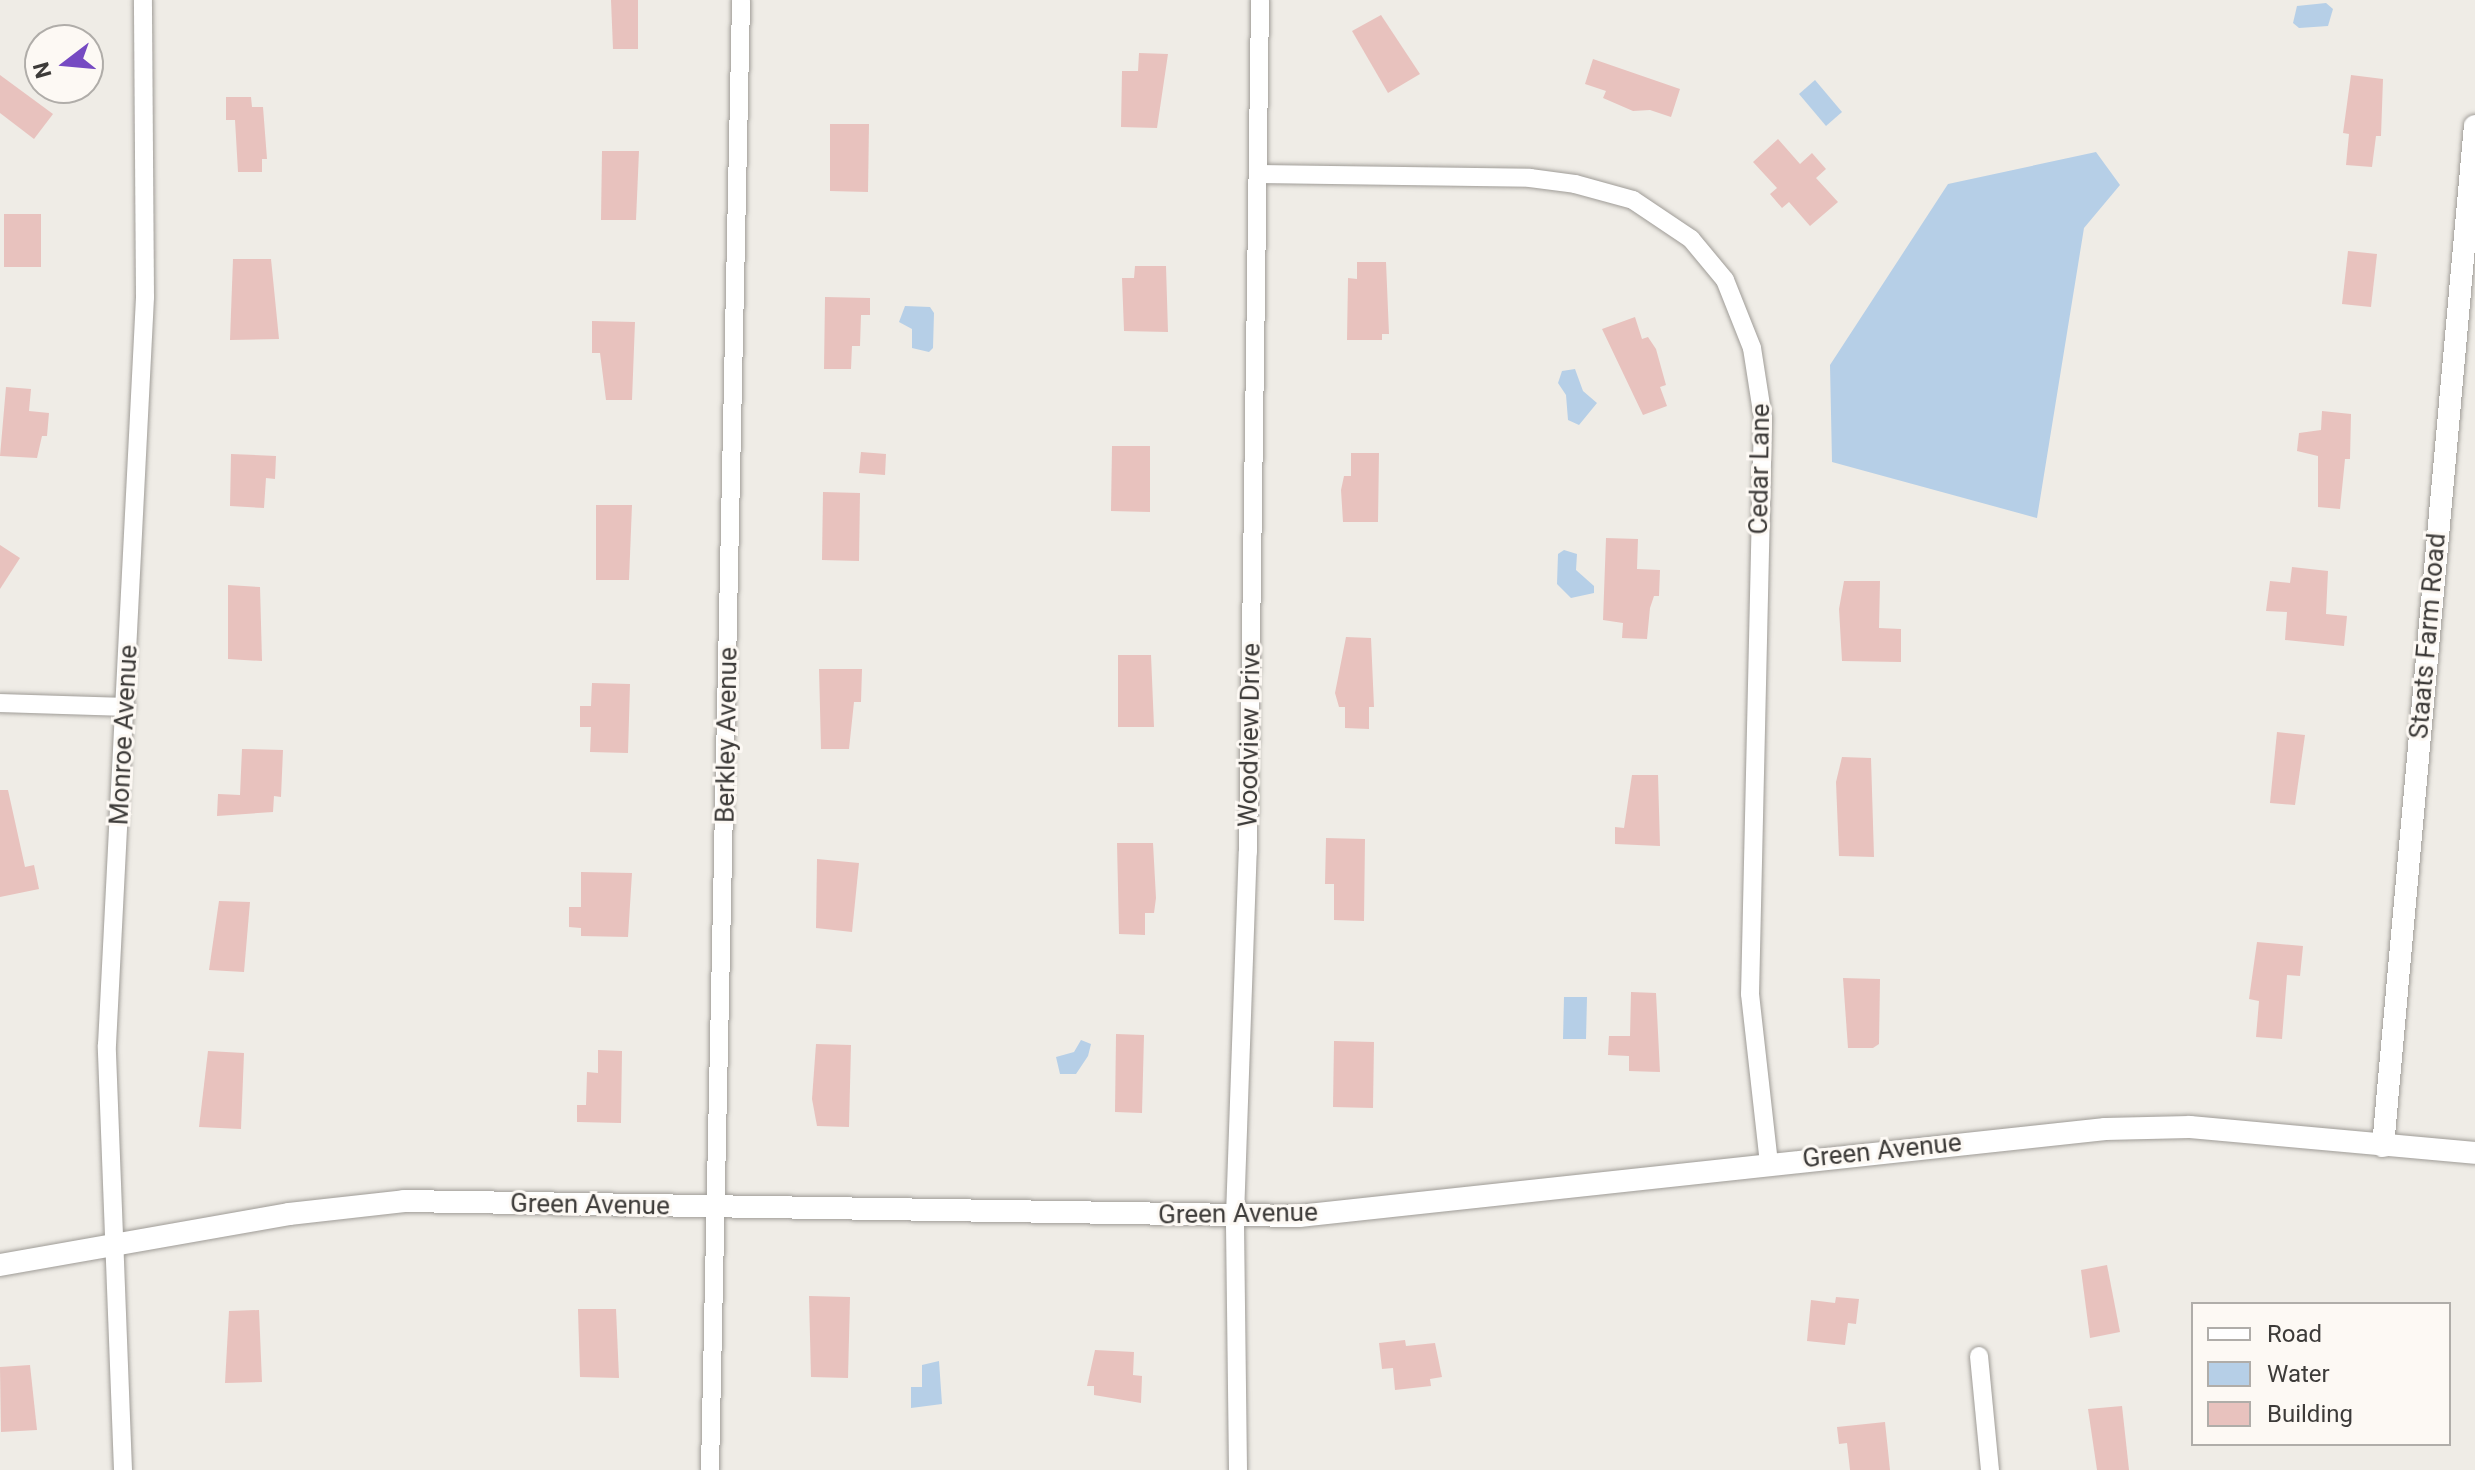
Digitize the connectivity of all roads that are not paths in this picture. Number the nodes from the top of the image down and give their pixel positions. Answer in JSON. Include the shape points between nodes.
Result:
{"nodes":[{"id":1,"x":143,"y":0,"type":"edge"},
{"id":2,"x":741,"y":0,"type":"edge"},
{"id":3,"x":1260,"y":0,"type":"edge"},
{"id":4,"x":2475,"y":126,"type":"edge"},
{"id":5,"x":1259,"y":174,"type":"junction"},
{"id":6,"x":0,"y":703,"type":"edge"},
{"id":7,"x":126,"y":707,"type":"junction"},
{"id":8,"x":2383,"y":1146,"type":"junction"},
{"id":9,"x":2475,"y":1153,"type":"edge"},
{"id":10,"x":1769,"y":1163,"type":"junction"},
{"id":11,"x":717,"y":1208,"type":"junction"},
{"id":12,"x":1235,"y":1216,"type":"junction"},
{"id":13,"x":113,"y":1245,"type":"junction"},
{"id":14,"x":0,"y":1265,"type":"edge"},
{"id":15,"x":1979,"y":1356,"type":"dead end"},
{"id":16,"x":123,"y":1470,"type":"edge"},
{"id":17,"x":710,"y":1470,"type":"edge"},
{"id":18,"x":1238,"y":1470,"type":"edge"},
{"id":19,"x":1990,"y":1470,"type":"edge"}],
"edges":[{"from":1,"to":7,"type":"street","name":"Monroe Avenue","via":[[145,297]]},
{"from":2,"to":11,"type":"street","name":"Berkley Avenue"},
{"from":3,"to":5,"type":"street","name":"Woodview Drive"},
{"from":4,"to":8,"type":"street","name":"Staats Farm Road"},
{"from":5,"to":10,"type":"street","name":"Cedar Lane","via":[[1530,178],[1575,184],[1633,200],[1691,239],[1725,280],[1752,348],[1763,418],[1750,994]]},
{"from":5,"to":12,"type":"street","name":"Woodview Drive","via":[[1248,836]]},
{"from":6,"to":7,"type":"street"},
{"from":7,"to":13,"type":"street","name":"Monroe Avenue","via":[[107,1045]]},
{"from":8,"to":9,"type":"street","name":"Green Avenue"},
{"from":8,"to":10,"type":"street","name":"Green Avenue","via":[[2155,1126]]},
{"from":10,"to":12,"type":"street","name":"Green Avenue","via":[[1299,1216]]},
{"from":11,"to":12,"type":"street","name":"Green Avenue"},
{"from":11,"to":13,"type":"street","name":"Green Avenue","via":[[379,1203]]},
{"from":11,"to":17,"type":"street","name":"Berkley Avenue"},
{"from":12,"to":18,"type":"street","name":"Woodview Drive"},
{"from":13,"to":14,"type":"street","name":"Green Avenue"},
{"from":13,"to":16,"type":"street","name":"Monroe Avenue"},
{"from":15,"to":19,"type":"street"}]}
